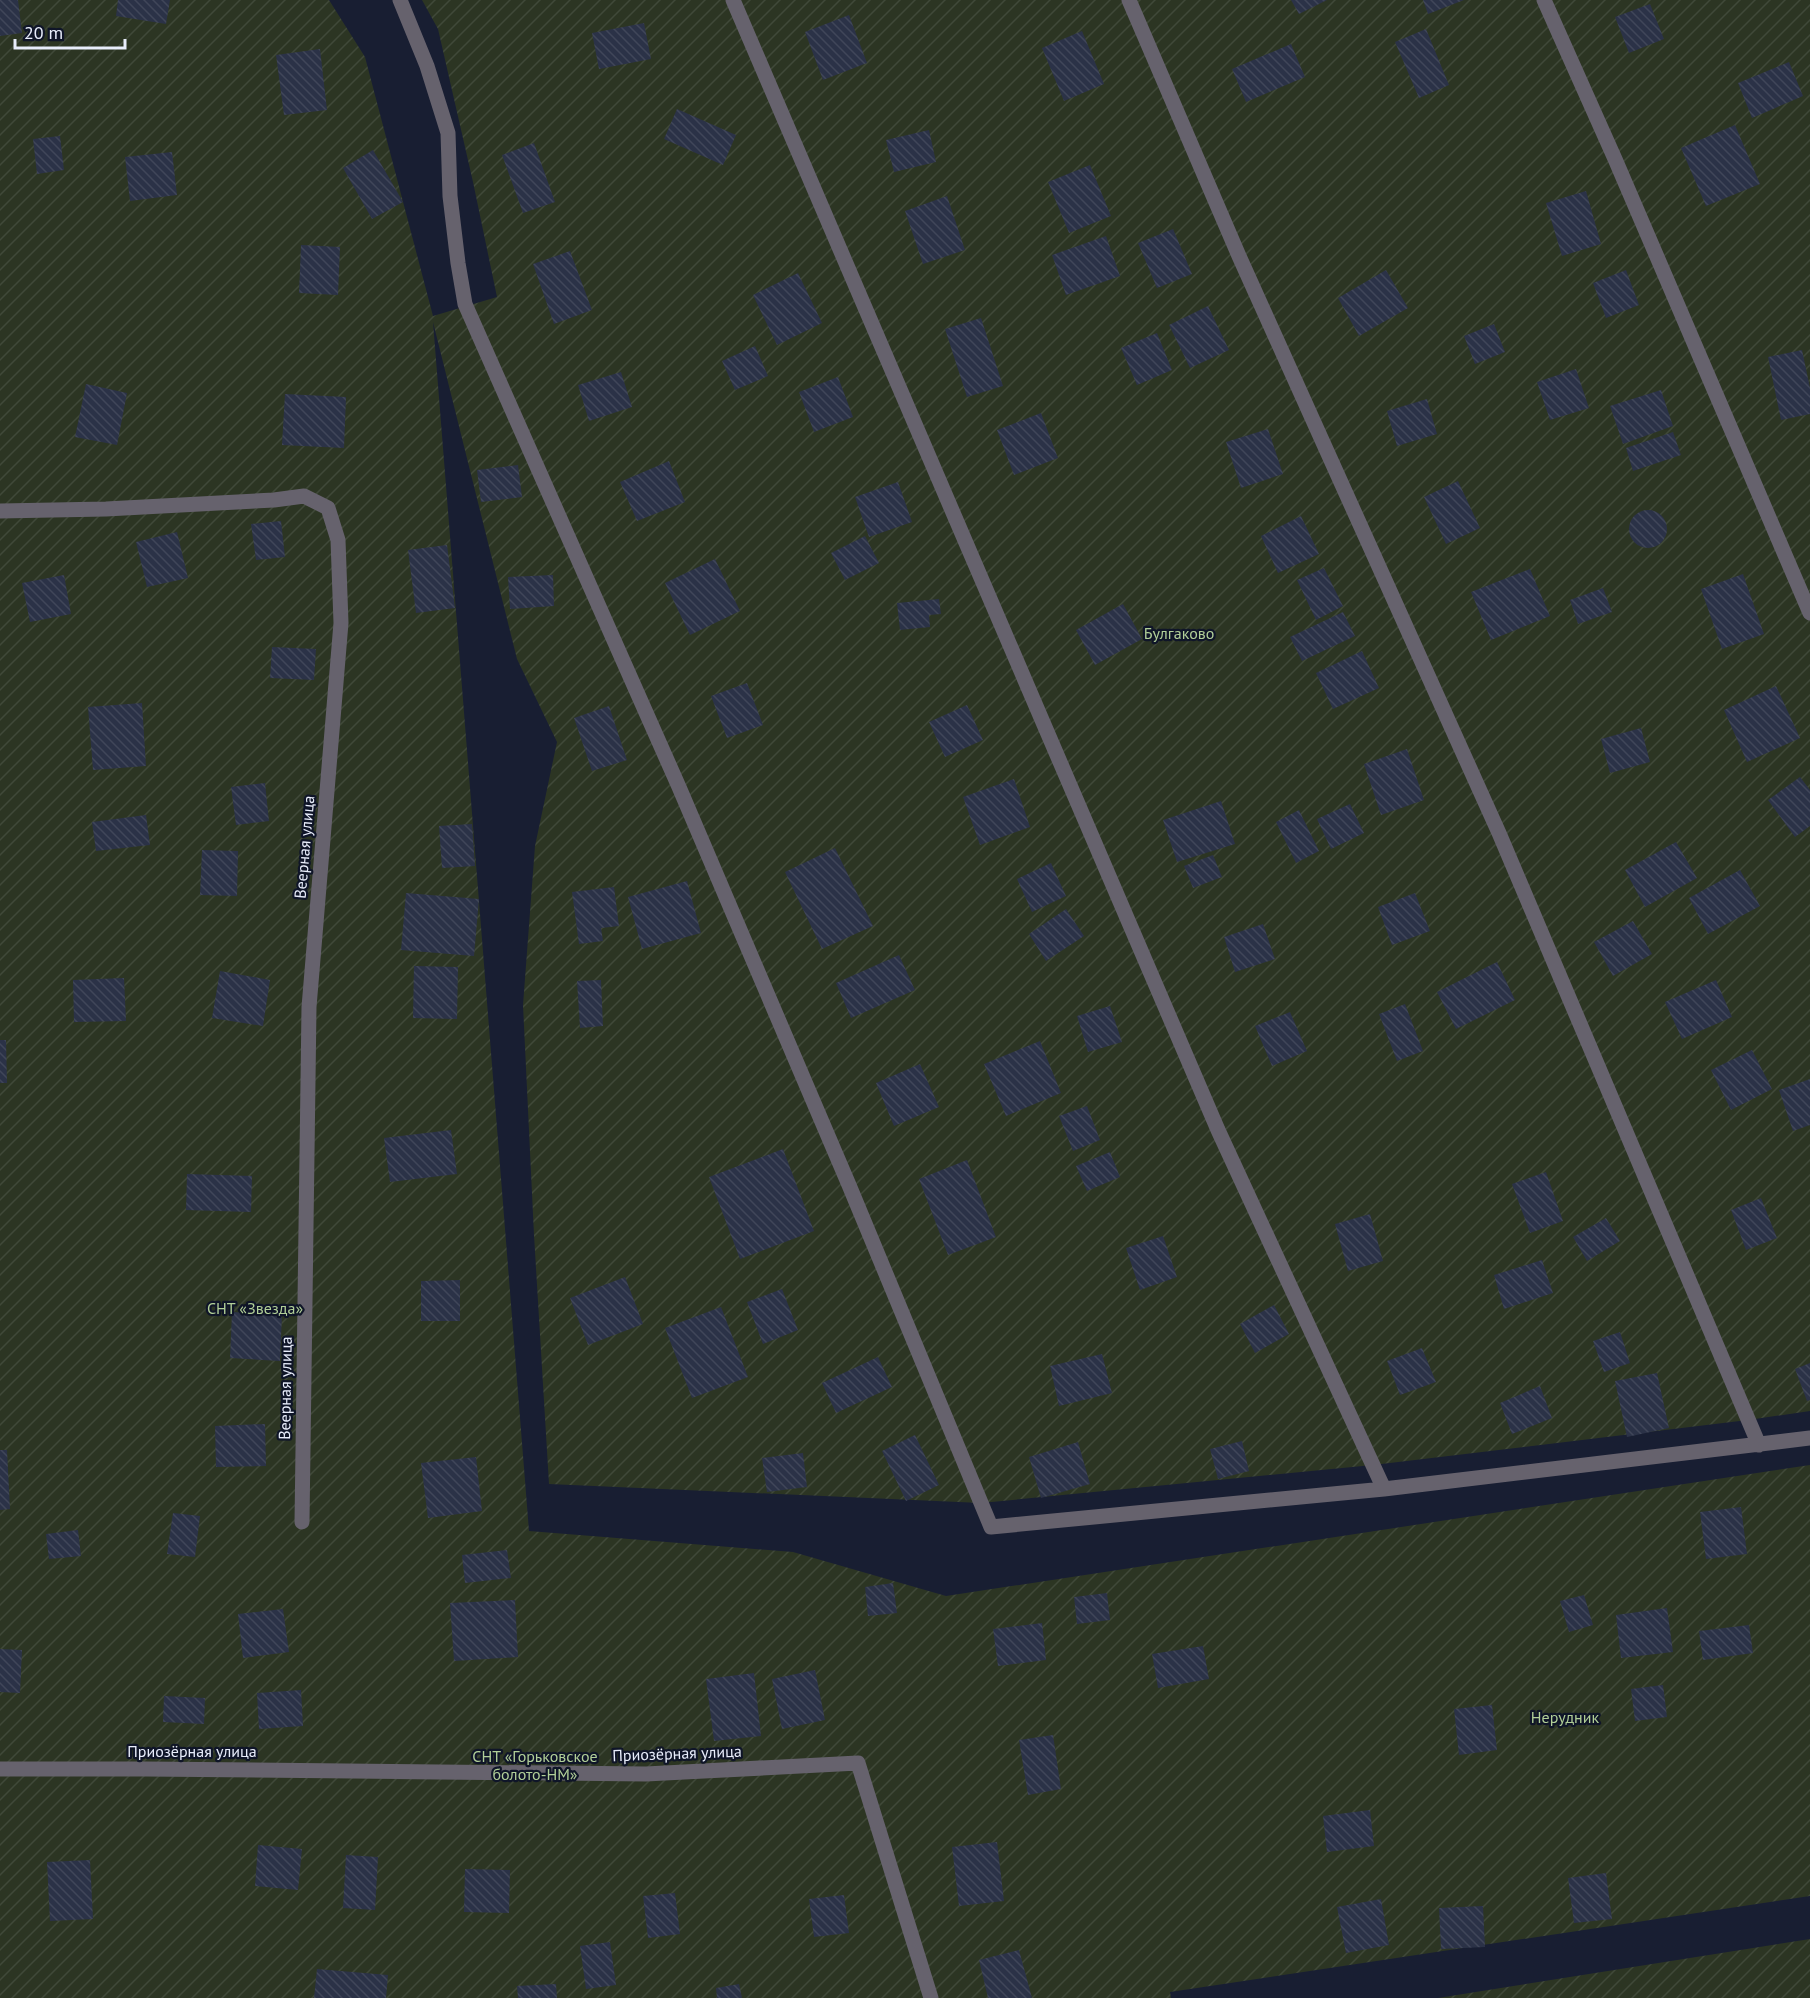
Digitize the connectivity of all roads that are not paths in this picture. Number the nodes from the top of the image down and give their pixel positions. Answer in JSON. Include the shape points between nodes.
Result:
{"nodes":[{"id":1,"x":400,"y":0,"type":"edge"},
{"id":2,"x":734,"y":0,"type":"edge"},
{"id":3,"x":1129,"y":0,"type":"edge"},
{"id":4,"x":1544,"y":0,"type":"edge"},
{"id":5,"x":0,"y":511,"type":"edge"},
{"id":6,"x":1810,"y":613,"type":"edge"},
{"id":7,"x":1810,"y":1438,"type":"edge"},
{"id":8,"x":1758,"y":1445,"type":"junction"},
{"id":9,"x":1384,"y":1489,"type":"junction"},
{"id":10,"x":302,"y":1522,"type":"dead end"},
{"id":11,"x":0,"y":1769,"type":"edge"},
{"id":12,"x":931,"y":1998,"type":"edge"}],
"edges":[{"from":1,"to":9,"type":"street","via":[[448,133],[450,196],[465,304],[684,797],[991,1527]]},
{"from":2,"to":9,"type":"street","via":[[1218,1130]]},
{"from":3,"to":8,"type":"street","via":[[1239,256],[1499,833]]},
{"from":4,"to":6,"type":"street"},
{"from":5,"to":10,"type":"street","name":"Веерная улица","via":[[106,510],[304,496],[328,508],[338,540],[340,623],[309,1007]]},
{"from":7,"to":8,"type":"street"},
{"from":8,"to":9,"type":"street"},
{"from":11,"to":12,"type":"street","name":"Приозёрная улица","via":[[646,1774],[858,1763]]}]}
